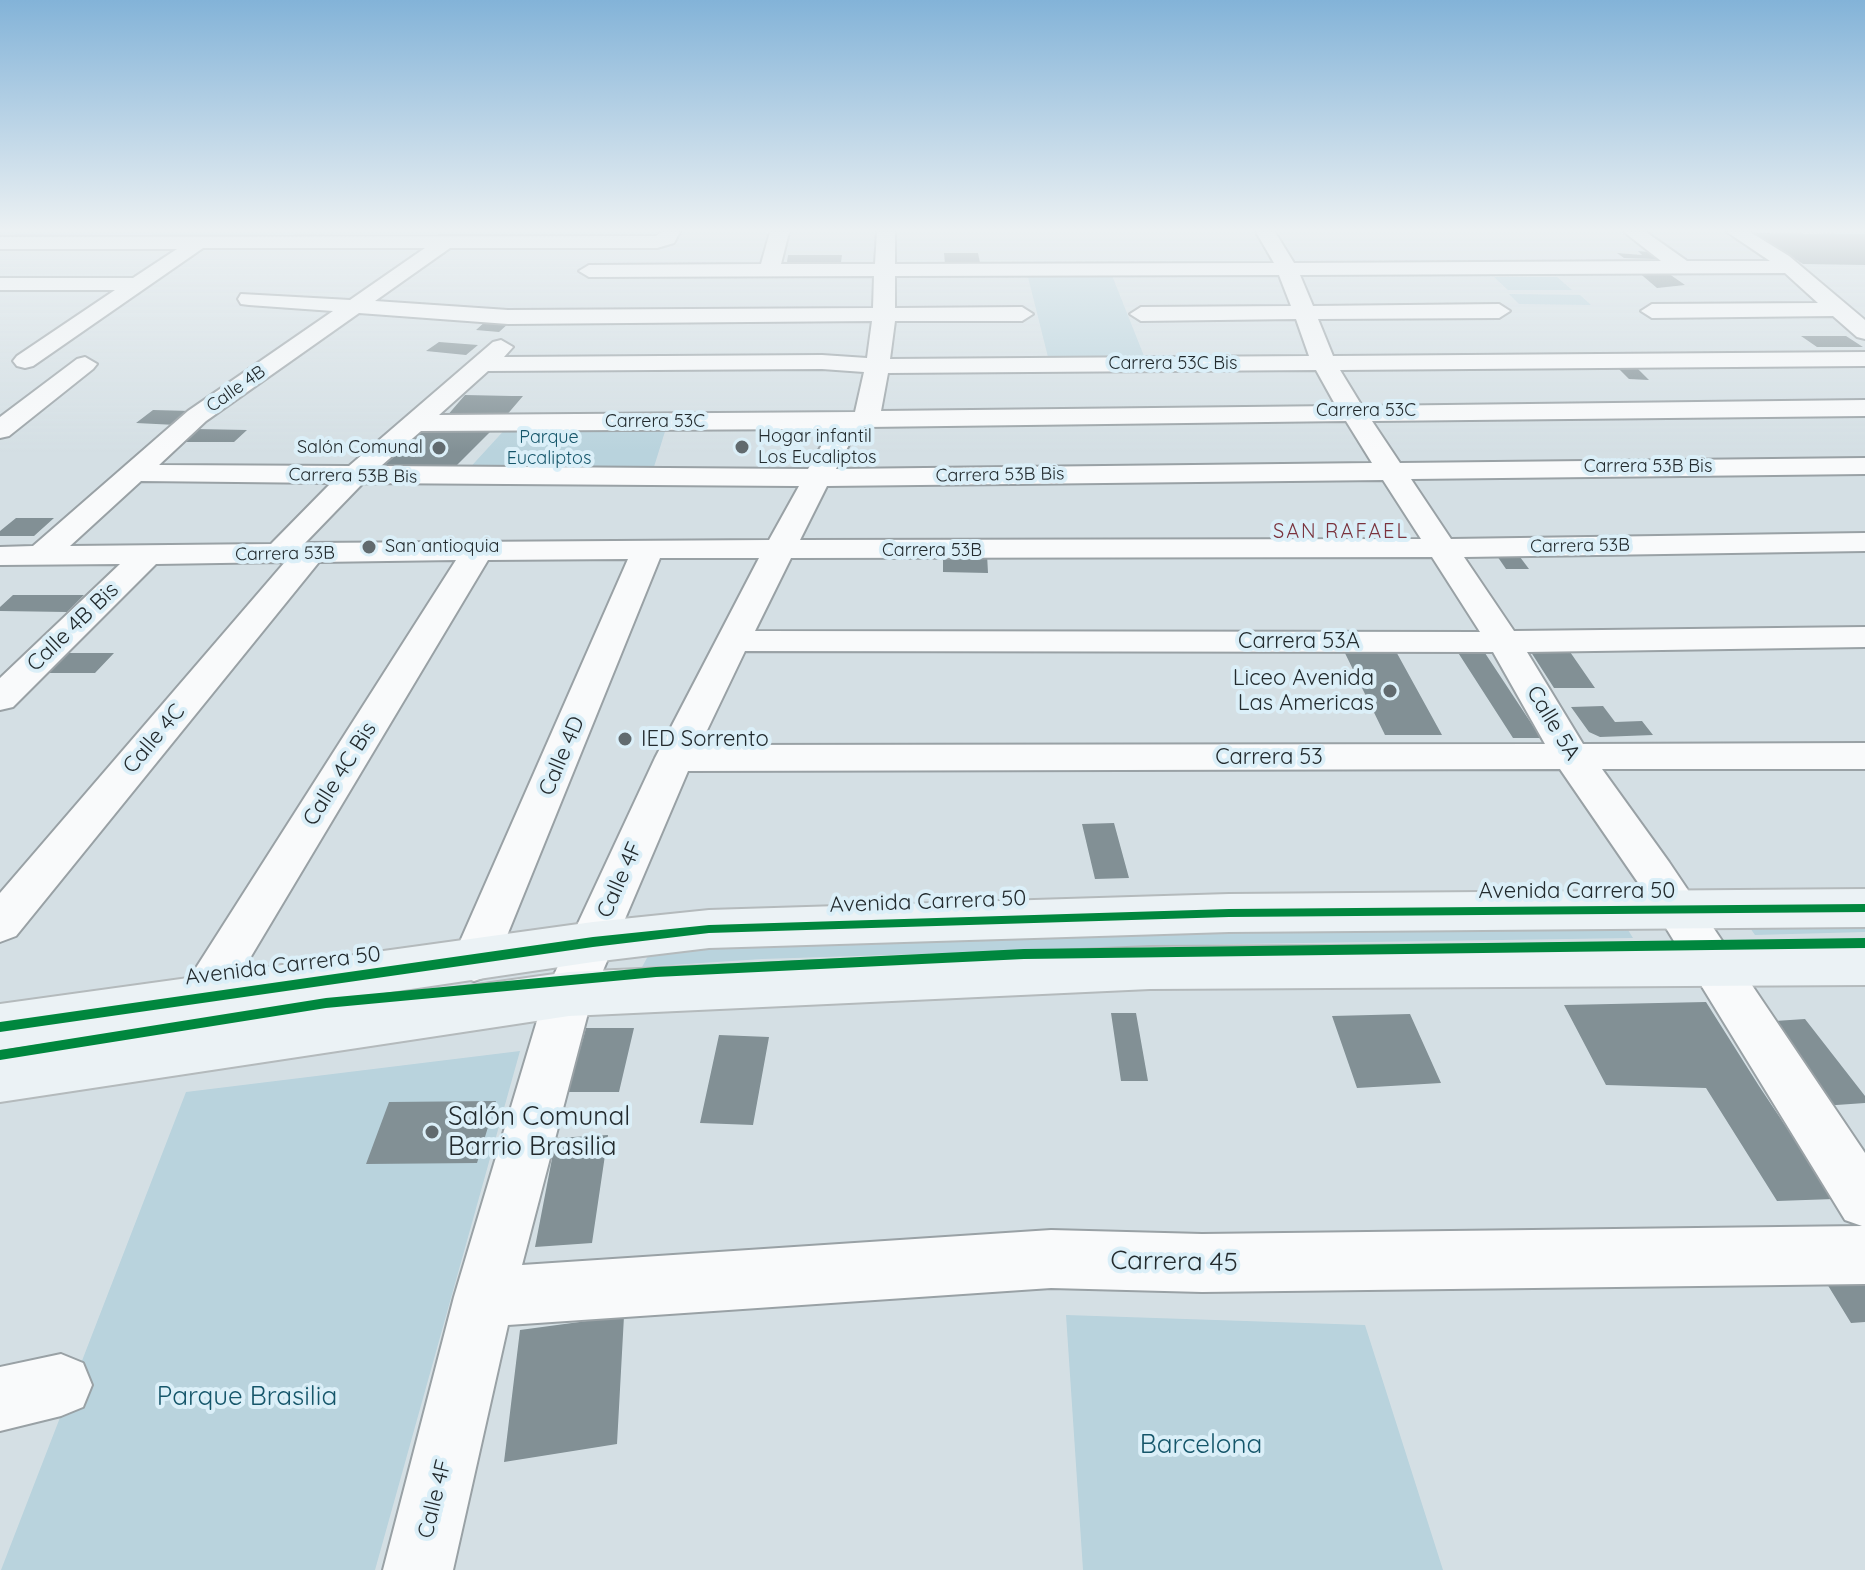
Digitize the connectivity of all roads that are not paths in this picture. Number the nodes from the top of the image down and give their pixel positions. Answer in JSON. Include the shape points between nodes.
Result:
{"nodes":[{"id":1,"x":106,"y":305,"type":"edge"},
{"id":2,"x":331,"y":305,"type":"edge"},
{"id":3,"x":549,"y":305,"type":"edge"},
{"id":4,"x":882,"y":305,"type":"edge"},
{"id":5,"x":1303,"y":305,"type":"edge"},
{"id":6,"x":1834,"y":305,"type":"edge"},
{"id":7,"x":354,"y":307,"type":"junction"},
{"id":8,"x":1838,"y":309,"type":"junction"},
{"id":9,"x":1499,"y":311,"type":"dead end"},
{"id":10,"x":1652,"y":311,"type":"dead end"},
{"id":11,"x":1306,"y":313,"type":"junction"},
{"id":12,"x":1022,"y":314,"type":"dead end"},
{"id":13,"x":1141,"y":314,"type":"dead end"},
{"id":14,"x":882,"y":315,"type":"junction"},
{"id":15,"x":535,"y":317,"type":"junction"},
{"id":16,"x":1865,"y":332,"type":"edge"},
{"id":17,"x":1865,"y":359,"type":"edge"},
{"id":18,"x":25,"y":361,"type":"junction"},
{"id":19,"x":0,"y":362,"type":"edge"},
{"id":20,"x":1324,"y":363,"type":"junction"},
{"id":21,"x":481,"y":364,"type":"junction"},
{"id":22,"x":876,"y":366,"type":"junction"},
{"id":23,"x":1865,"y":408,"type":"edge"},
{"id":24,"x":1352,"y":411,"type":"junction"},
{"id":25,"x":857,"y":420,"type":"junction"},
{"id":26,"x":414,"y":423,"type":"junction"},
{"id":27,"x":0,"y":430,"type":"edge"},
{"id":28,"x":1865,"y":466,"type":"edge"},
{"id":29,"x":1389,"y":469,"type":"junction"},
{"id":30,"x":136,"y":473,"type":"junction"},
{"id":31,"x":353,"y":477,"type":"junction"},
{"id":32,"x":818,"y":477,"type":"junction"},
{"id":33,"x":1865,"y":542,"type":"edge"},
{"id":34,"x":1444,"y":548,"type":"junction"},
{"id":35,"x":648,"y":549,"type":"junction"},
{"id":36,"x":779,"y":550,"type":"junction"},
{"id":37,"x":478,"y":551,"type":"junction"},
{"id":38,"x":293,"y":554,"type":"junction"},
{"id":39,"x":42,"y":555,"type":"junction"},
{"id":40,"x":0,"y":556,"type":"edge"},
{"id":41,"x":146,"y":556,"type":"junction"},
{"id":42,"x":1865,"y":637,"type":"edge"},
{"id":43,"x":734,"y":641,"type":"junction"},
{"id":44,"x":1503,"y":642,"type":"junction"},
{"id":45,"x":0,"y":699,"type":"edge"},
{"id":46,"x":1865,"y":756,"type":"edge"},
{"id":47,"x":1572,"y":757,"type":"junction"},
{"id":48,"x":674,"y":758,"type":"junction"},
{"id":49,"x":1865,"y":908,"type":"edge"},
{"id":50,"x":1678,"y":911,"type":"junction"},
{"id":51,"x":0,"y":924,"type":"edge"},
{"id":52,"x":593,"y":942,"type":"junction"},
{"id":53,"x":474,"y":962,"type":"junction"},
{"id":54,"x":1865,"y":964,"type":"edge"},
{"id":55,"x":1715,"y":967,"type":"junction"},
{"id":56,"x":569,"y":994,"type":"junction"},
{"id":57,"x":202,"y":996,"type":"junction"},
{"id":58,"x":0,"y":1027,"type":"edge"},
{"id":59,"x":0,"y":1077,"type":"edge"},
{"id":60,"x":1865,"y":1201,"type":"edge"},
{"id":61,"x":1865,"y":1255,"type":"edge"},
{"id":62,"x":484,"y":1297,"type":"junction"},
{"id":63,"x":61,"y":1385,"type":"dead end"},
{"id":64,"x":0,"y":1399,"type":"edge"},
{"id":65,"x":418,"y":1570,"type":"edge"}],
"edges":[{"from":1,"to":18,"type":"street"},
{"from":2,"to":7,"type":"street"},
{"from":3,"to":15,"type":"street","name":"Calle 4C"},
{"from":4,"to":14,"type":"street","name":"Calle 4F"},
{"from":5,"to":11,"type":"street","name":"Calle 5A"},
{"from":6,"to":8,"type":"street"},
{"from":7,"to":15,"type":"street"},
{"from":7,"to":30,"type":"street","name":"Calle 4B","via":[[197,416]]},
{"from":8,"to":10,"type":"street"},
{"from":8,"to":16,"type":"street"},
{"from":9,"to":11,"type":"street"},
{"from":11,"to":13,"type":"street"},
{"from":11,"to":20,"type":"street","name":"Calle 5A"},
{"from":12,"to":14,"type":"street"},
{"from":14,"to":15,"type":"street"},
{"from":14,"to":22,"type":"street","name":"Calle 4F"},
{"from":15,"to":21,"type":"street","name":"Calle 4C"},
{"from":17,"to":20,"type":"street","name":"Carrera 53C Bis"},
{"from":18,"to":19,"type":"street"},
{"from":18,"to":27,"type":"street","via":[[85,364]]},
{"from":20,"to":22,"type":"street","name":"Carrera 53C Bis"},
{"from":20,"to":24,"type":"street","name":"Calle 5A"},
{"from":21,"to":22,"type":"street","name":"Carrera 53C Bis"},
{"from":21,"to":26,"type":"street","name":"Calle 4C"},
{"from":22,"to":25,"type":"street","name":"Calle 4F"},
{"from":23,"to":24,"type":"street","name":"Carrera 53C"},
{"from":24,"to":25,"type":"street","name":"Carrera 53C"},
{"from":24,"to":29,"type":"street","name":"Calle 5A"},
{"from":25,"to":26,"type":"street","name":"Carrera 53C"},
{"from":25,"to":32,"type":"street","name":"Calle 4F"},
{"from":26,"to":31,"type":"street","name":"Calle 4C"},
{"from":28,"to":29,"type":"street","name":"Carrera 53B Bis"},
{"from":29,"to":32,"type":"street","name":"Carrera 53B Bis"},
{"from":29,"to":34,"type":"street","name":"Calle 5A"},
{"from":30,"to":31,"type":"street","name":"Carrera 53B Bis"},
{"from":30,"to":39,"type":"street","name":"Calle 4B"},
{"from":31,"to":32,"type":"street","name":"Carrera 53B Bis"},
{"from":31,"to":38,"type":"street","name":"Calle 4C"},
{"from":32,"to":36,"type":"street","name":"Calle 4F"},
{"from":33,"to":34,"type":"street","name":"Carrera 53B"},
{"from":34,"to":36,"type":"street","name":"Carrera 53B"},
{"from":34,"to":44,"type":"street","name":"Calle 5A"},
{"from":35,"to":36,"type":"street","name":"Carrera 53B"},
{"from":35,"to":37,"type":"street","name":"Carrera 53B"},
{"from":35,"to":53,"type":"street","name":"Calle 4D"},
{"from":36,"to":43,"type":"street","name":"Calle 4F"},
{"from":37,"to":38,"type":"street","name":"Carrera 53B"},
{"from":37,"to":57,"type":"street","name":"Calle 4C Bis"},
{"from":38,"to":41,"type":"street","name":"Carrera 53B"},
{"from":38,"to":51,"type":"street","name":"Calle 4C"},
{"from":39,"to":40,"type":"street","name":"Carrera 53B"},
{"from":39,"to":41,"type":"street","name":"Carrera 53B"},
{"from":41,"to":45,"type":"street","name":"Calle 4B Bis"},
{"from":42,"to":44,"type":"street","name":"Carrera 53A"},
{"from":43,"to":44,"type":"street","name":"Carrera 53A"},
{"from":43,"to":48,"type":"street","name":"Calle 4F"},
{"from":44,"to":47,"type":"street","name":"Calle 5A"},
{"from":46,"to":47,"type":"street","name":"Carrera 53"},
{"from":47,"to":48,"type":"street","name":"Carrera 53"},
{"from":47,"to":50,"type":"street","name":"Calle 5A"},
{"from":48,"to":52,"type":"street","name":"Calle 4F"},
{"from":49,"to":50,"type":"main road","name":"Avenida Carrera 50"},
{"from":50,"to":52,"type":"main road","name":"Avenida Carrera 50","via":[[1214,913],[744,927]]},
{"from":50,"to":55,"type":"street","name":"Calle 5A"},
{"from":52,"to":53,"type":"main road","name":"Avenida Carrera 50"},
{"from":52,"to":56,"type":"street","name":"Calle 4F"},
{"from":53,"to":57,"type":"main road","name":"Avenida Carrera 50"},
{"from":54,"to":55,"type":"main road"},
{"from":55,"to":56,"type":"main road","via":[[1150,968]]},
{"from":55,"to":60,"type":"street","name":"Calle 5A"},
{"from":56,"to":59,"type":"main road"},
{"from":56,"to":62,"type":"street","name":"Calle 4F"},
{"from":57,"to":58,"type":"main road","name":"Avenida Carrera 50"},
{"from":61,"to":62,"type":"street","name":"Carrera 45","via":[[1202,1263],[1051,1259]]},
{"from":62,"to":65,"type":"street","name":"Calle 4F"},
{"from":63,"to":64,"type":"street"}]}
